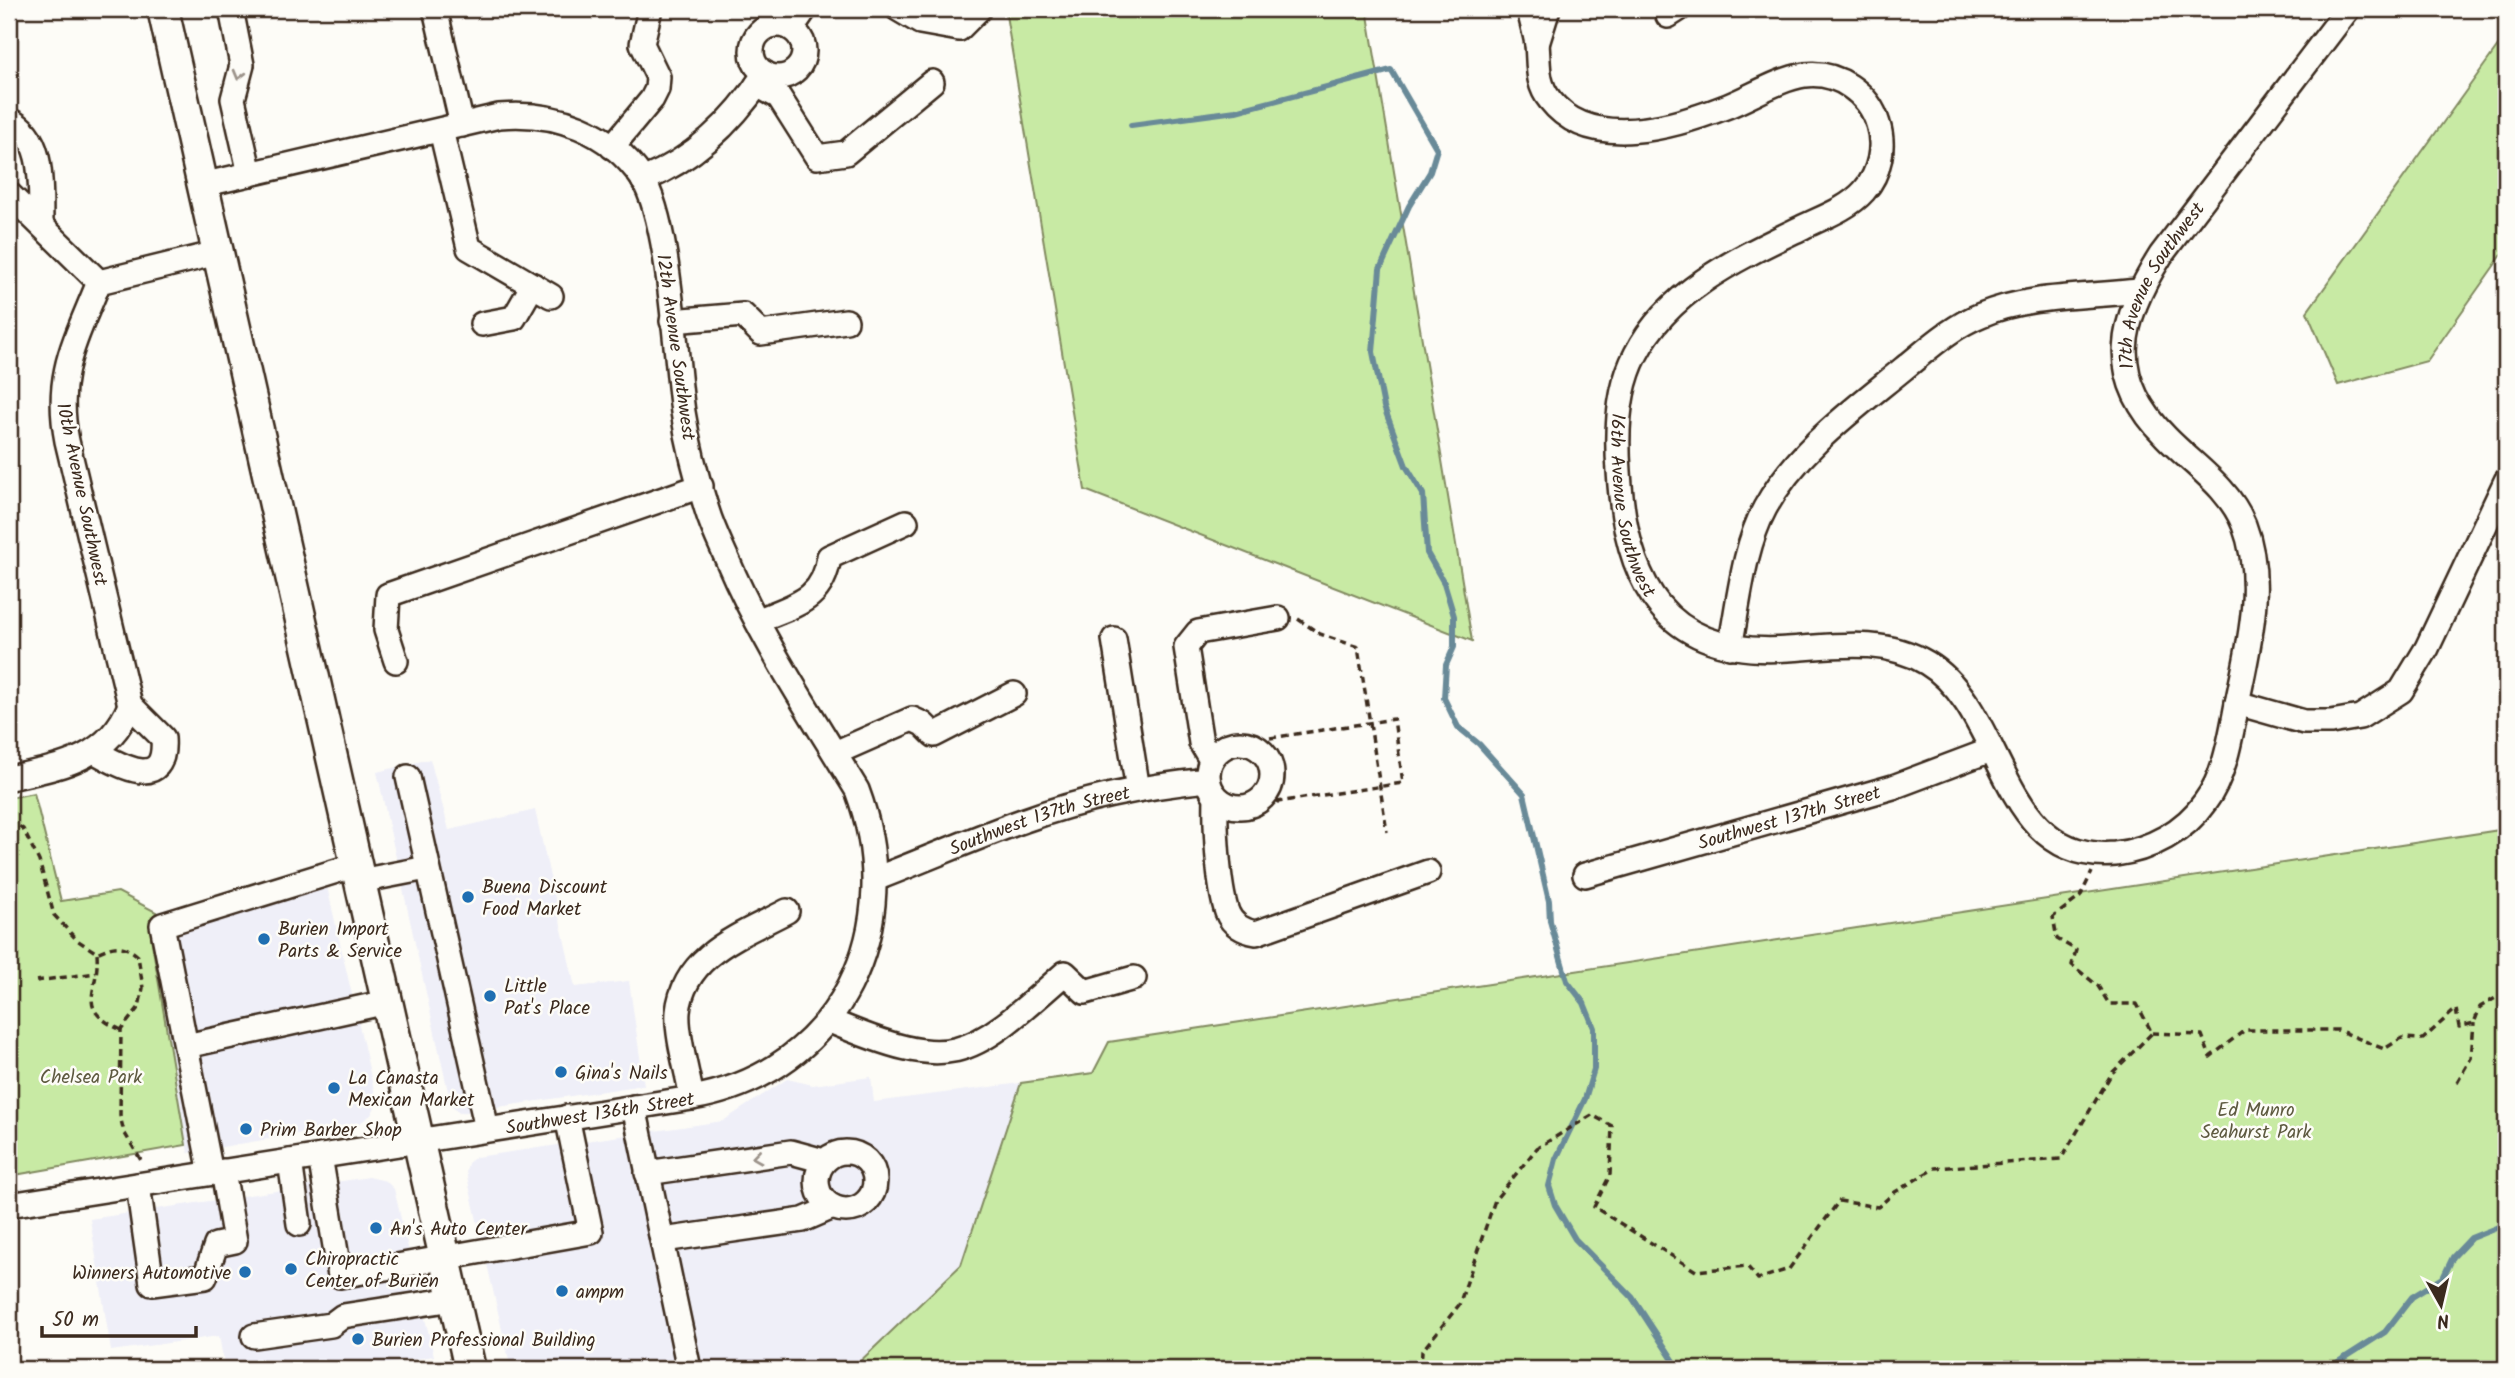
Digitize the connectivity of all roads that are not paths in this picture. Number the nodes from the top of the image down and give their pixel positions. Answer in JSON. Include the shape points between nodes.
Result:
{"nodes":[{"id":1,"x":163,"y":9,"type":"edge"},
{"id":2,"x":231,"y":9,"type":"edge"},
{"id":3,"x":435,"y":9,"type":"edge"},
{"id":4,"x":650,"y":9,"type":"edge"},
{"id":5,"x":805,"y":9,"type":"edge"},
{"id":6,"x":898,"y":9,"type":"edge"},
{"id":7,"x":979,"y":9,"type":"edge"},
{"id":8,"x":1529,"y":9,"type":"edge"},
{"id":9,"x":1548,"y":9,"type":"edge"},
{"id":10,"x":2348,"y":9,"type":"edge"},
{"id":11,"x":792,"y":28,"type":"junction"},
{"id":12,"x":1536,"y":44,"type":"junction"},
{"id":13,"x":761,"y":79,"type":"junction"},
{"id":14,"x":932,"y":82,"type":"dead end"},
{"id":15,"x":9,"y":120,"type":"edge"},
{"id":16,"x":451,"y":127,"type":"junction"},
{"id":17,"x":612,"y":147,"type":"junction"},
{"id":18,"x":250,"y":174,"type":"junction"},
{"id":19,"x":643,"y":180,"type":"junction"},
{"id":20,"x":202,"y":185,"type":"junction"},
{"id":21,"x":9,"y":194,"type":"edge"},
{"id":22,"x":41,"y":222,"type":"junction"},
{"id":23,"x":217,"y":253,"type":"junction"},
{"id":24,"x":99,"y":282,"type":"junction"},
{"id":25,"x":2138,"y":291,"type":"junction"},
{"id":26,"x":672,"y":321,"type":"junction"},
{"id":27,"x":846,"y":321,"type":"dead end"},
{"id":28,"x":482,"y":324,"type":"dead end"},
{"id":29,"x":2506,"y":481,"type":"edge"},
{"id":30,"x":701,"y":486,"type":"junction"},
{"id":31,"x":906,"y":522,"type":"dead end"},
{"id":32,"x":1278,"y":618,"type":"road end"},
{"id":33,"x":757,"y":621,"type":"junction"},
{"id":34,"x":1114,"y":639,"type":"dead end"},
{"id":35,"x":1730,"y":647,"type":"junction"},
{"id":36,"x":396,"y":661,"type":"dead end"},
{"id":37,"x":1014,"y":694,"type":"dead end"},
{"id":38,"x":2237,"y":703,"type":"junction"},
{"id":39,"x":130,"y":705,"type":"junction"},
{"id":40,"x":1991,"y":750,"type":"junction"},
{"id":41,"x":94,"y":751,"type":"junction"},
{"id":42,"x":835,"y":754,"type":"junction"},
{"id":43,"x":408,"y":777,"type":"dead end"},
{"id":44,"x":9,"y":778,"type":"edge"},
{"id":45,"x":1212,"y":779,"type":"junction"},
{"id":46,"x":1138,"y":790,"type":"junction"},
{"id":47,"x":2128,"y":852,"type":"joint"},
{"id":48,"x":426,"y":868,"type":"junction"},
{"id":49,"x":1428,"y":872,"type":"dead end"},
{"id":50,"x":358,"y":873,"type":"junction"},
{"id":51,"x":1585,"y":875,"type":"dead end"},
{"id":52,"x":875,"y":879,"type":"junction"},
{"id":53,"x":787,"y":911,"type":"dead end"},
{"id":54,"x":1134,"y":978,"type":"dead end"},
{"id":55,"x":387,"y":1002,"type":"junction"},
{"id":56,"x":830,"y":1021,"type":"junction"},
{"id":57,"x":186,"y":1046,"type":"junction"},
{"id":58,"x":692,"y":1098,"type":"junction"},
{"id":59,"x":634,"y":1107,"type":"junction"},
{"id":60,"x":568,"y":1117,"type":"junction"},
{"id":61,"x":487,"y":1129,"type":"junction"},
{"id":62,"x":418,"y":1140,"type":"junction"},
{"id":63,"x":320,"y":1156,"type":"junction"},
{"id":64,"x":290,"y":1161,"type":"junction"},
{"id":65,"x":824,"y":1161,"type":"junction"},
{"id":66,"x":217,"y":1172,"type":"junction"},
{"id":67,"x":647,"y":1173,"type":"junction"},
{"id":68,"x":141,"y":1175,"type":"junction"},
{"id":69,"x":9,"y":1205,"type":"edge"},
{"id":70,"x":833,"y":1207,"type":"junction"},
{"id":71,"x":299,"y":1224,"type":"dead end"},
{"id":72,"x":663,"y":1240,"type":"junction"},
{"id":73,"x":445,"y":1259,"type":"junction"},
{"id":74,"x":454,"y":1300,"type":"junction"},
{"id":75,"x":254,"y":1336,"type":"dead end"},
{"id":76,"x":470,"y":1369,"type":"edge"},
{"id":77,"x":689,"y":1369,"type":"edge"}],
"edges":[{"from":1,"to":20,"type":"main road"},
{"from":2,"to":18,"type":"street","one_way":true,"via":[[242,65],[233,99]]},
{"from":3,"to":16,"type":"street"},
{"from":4,"to":17,"type":"street","via":[[642,44],[658,77],[657,89]]},
{"from":5,"to":11,"type":"street"},
{"from":6,"to":7,"type":"street","via":[[920,22],[959,29]]},
{"from":8,"to":12,"type":"street","name":"16th Avenue Southwest"},
{"from":9,"to":12,"type":"street"},
{"from":10,"to":25,"type":"street","name":"17th Avenue Southwest"},
{"from":11,"to":13,"type":"street","via":[[775,25],[759,33],[752,50]]},
{"from":11,"to":13,"type":"street","via":[[805,51],[798,68]]},
{"from":12,"to":35,"type":"street","name":"16th Avenue Southwest","via":[[1542,87],[1551,102],[1564,114],[1599,129],[1634,130],[1680,123],[1804,75],[1825,75],[1845,83],[1861,95],[1879,127],[1880,161],[1861,195],[1712,275],[1681,297],[1633,357],[1620,405],[1618,439],[1626,529],[1635,561],[1663,612],[1691,632]]},
{"from":13,"to":14,"type":"street","via":[[779,97],[817,157],[846,153]]},
{"from":13,"to":19,"type":"street","via":[[707,144],[668,170]]},
{"from":15,"to":22,"type":"street","via":[[31,139],[38,163]]},
{"from":16,"to":17,"type":"street","name":"12th Avenue Southwest","via":[[526,114],[554,117],[583,128]]},
{"from":16,"to":18,"type":"street","name":"12th Avenue Southwest"},
{"from":16,"to":28,"type":"street","via":[[469,248],[542,291],[514,318]]},
{"from":17,"to":19,"type":"street","name":"12th Avenue Southwest"},
{"from":18,"to":20,"type":"street","name":"12th Avenue Southwest"},
{"from":19,"to":26,"type":"street","name":"12th Avenue Southwest","via":[[662,241]]},
{"from":20,"to":23,"type":"main road"},
{"from":21,"to":22,"type":"street"},
{"from":22,"to":24,"type":"street"},
{"from":23,"to":24,"type":"street"},
{"from":23,"to":50,"type":"main road"},
{"from":24,"to":39,"type":"street","name":"10th Avenue Southwest","via":[[66,363],[61,411]]},
{"from":25,"to":35,"type":"street","via":[[2025,304],[1983,314],[1954,328],[1821,437],[1765,509],[1751,544]]},
{"from":25,"to":38,"type":"street","name":"17th Avenue Southwest","via":[[2126,326],[2125,355],[2133,388],[2165,437],[2236,508],[2253,556],[2254,599]]},
{"from":26,"to":27,"type":"street","via":[[734,313],[749,319],[761,333]]},
{"from":26,"to":30,"type":"street","name":"12th Avenue Southwest","via":[[684,415]]},
{"from":29,"to":38,"type":"street","via":[[2427,648],[2401,691],[2360,717],[2331,722],[2304,722]]},
{"from":30,"to":33,"type":"street","name":"12th Avenue Southwest","via":[[707,512]]},
{"from":30,"to":36,"type":"street","via":[[388,595],[386,630]]},
{"from":31,"to":33,"type":"street","via":[[829,557],[827,575],[811,596]]},
{"from":32,"to":45,"type":"street","via":[[1198,632],[1189,639],[1186,647],[1201,743]]},
{"from":33,"to":42,"type":"street","name":"12th Avenue Southwest"},
{"from":34,"to":46,"type":"street"},
{"from":35,"to":40,"type":"street","name":"16th Avenue Southwest","via":[[1773,650],[1864,644],[1921,659],[1946,676],[1967,702]]},
{"from":37,"to":42,"type":"street","via":[[934,735],[912,719]]},
{"from":38,"to":47,"type":"street","name":"17th Avenue Southwest","via":[[2218,780],[2208,799],[2172,834]]},
{"from":39,"to":41,"type":"street","via":[[111,740]]},
{"from":39,"to":41,"type":"street","via":[[163,738],[161,760],[140,772]]},
{"from":40,"to":47,"type":"street","name":"16th Avenue Southwest","via":[[2014,790],[2062,848],[2102,855]]},
{"from":40,"to":51,"type":"street","name":"Southwest 137th Street","via":[[1893,787]]},
{"from":41,"to":44,"type":"street","via":[[71,762]]},
{"from":42,"to":52,"type":"street","name":"12th Avenue Southwest","via":[[866,814]]},
{"from":43,"to":48,"type":"street"},
{"from":45,"to":46,"type":"street","name":"Southwest 137th Street"},
{"from":45,"to":49,"type":"street","via":[[1227,913],[1244,931],[1256,933]]},
{"from":46,"to":52,"type":"street","name":"Southwest 137th Street","via":[[1025,820]]},
{"from":48,"to":50,"type":"street"},
{"from":48,"to":61,"type":"street"},
{"from":50,"to":55,"type":"main road"},
{"from":50,"to":57,"type":"street","via":[[162,925]]},
{"from":52,"to":56,"type":"street","name":"12th Avenue Southwest","via":[[860,960]]},
{"from":53,"to":58,"type":"street","via":[[711,951],[685,981],[678,1014]]},
{"from":54,"to":56,"type":"street","via":[[1085,992],[1065,973],[998,1032],[980,1043],[944,1053],[890,1045]]},
{"from":55,"to":57,"type":"street"},
{"from":55,"to":62,"type":"main road"},
{"from":56,"to":58,"type":"street","name":"Southwest 136th Street","via":[[797,1052],[767,1071],[736,1086]]},
{"from":57,"to":66,"type":"street"},
{"from":58,"to":59,"type":"street","name":"Southwest 136th Street"},
{"from":59,"to":60,"type":"street","name":"Southwest 136th Street"},
{"from":59,"to":67,"type":"street"},
{"from":60,"to":61,"type":"street","name":"Southwest 136th Street"},
{"from":60,"to":73,"type":"street","via":[[591,1232]]},
{"from":61,"to":62,"type":"street","name":"Southwest 136th Street"},
{"from":62,"to":63,"type":"street","name":"Southwest 136th Street"},
{"from":62,"to":73,"type":"main road"},
{"from":63,"to":64,"type":"street","name":"Southwest 136th Street"},
{"from":63,"to":73,"type":"street","via":[[340,1276]]},
{"from":64,"to":66,"type":"street","name":"Southwest 136th Street"},
{"from":64,"to":71,"type":"street"},
{"from":65,"to":67,"type":"street","one_way":true,"via":[[791,1152]]},
{"from":65,"to":70,"type":"street","via":[[817,1186]]},
{"from":65,"to":70,"type":"street","via":[[849,1152],[866,1160],[874,1175],[867,1201],[851,1209]]},
{"from":66,"to":68,"type":"street","name":"Southwest 136th Street"},
{"from":66,"to":68,"type":"street","via":[[235,1241],[216,1245],[205,1277],[152,1284]]},
{"from":67,"to":72,"type":"street"},
{"from":68,"to":69,"type":"street","name":"Southwest 136th Street"},
{"from":70,"to":72,"type":"street","via":[[803,1220]]},
{"from":72,"to":77,"type":"street"},
{"from":73,"to":74,"type":"main road"},
{"from":74,"to":75,"type":"street","via":[[343,1316],[331,1325]]},
{"from":74,"to":76,"type":"main road"}]}
